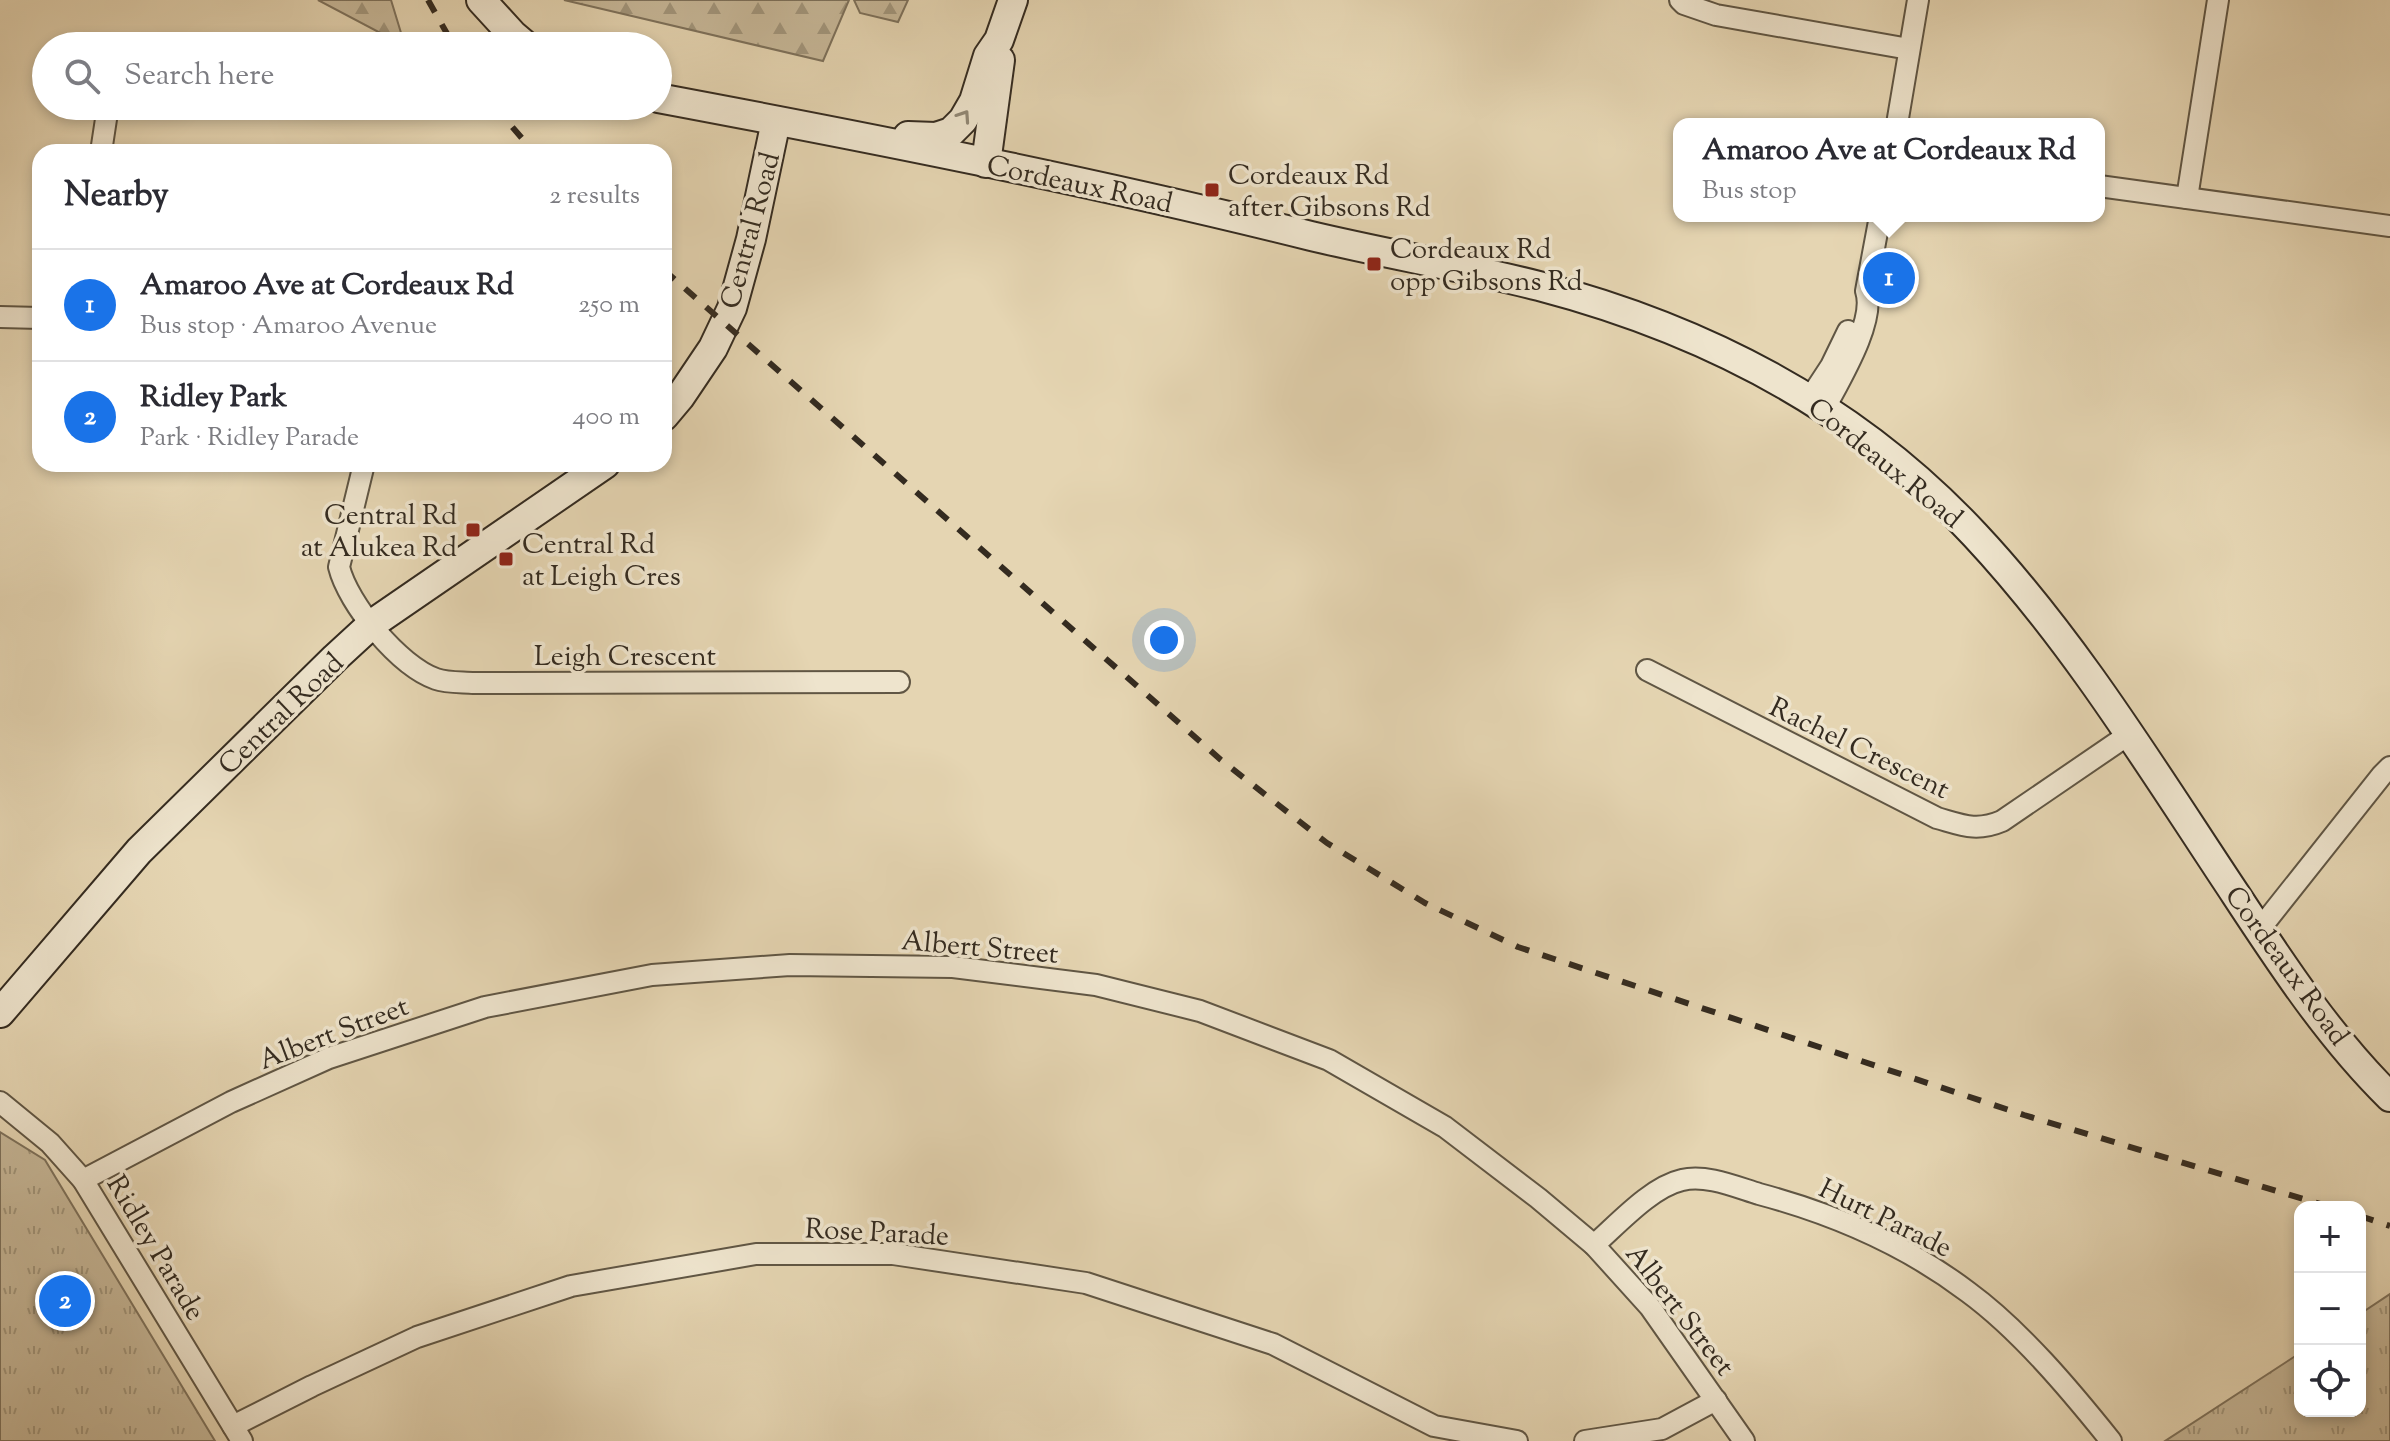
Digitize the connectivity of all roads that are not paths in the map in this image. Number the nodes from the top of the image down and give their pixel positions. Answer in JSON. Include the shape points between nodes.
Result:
{"nodes":[{"id":1,"x":481,"y":0,"type":"edge"},
{"id":2,"x":1013,"y":0,"type":"edge"},
{"id":3,"x":1680,"y":0,"type":"edge"},
{"id":4,"x":1918,"y":0,"type":"edge"},
{"id":5,"x":2218,"y":0,"type":"edge"},
{"id":6,"x":511,"y":32,"type":"edge"},
{"id":7,"x":999,"y":40,"type":"junction"},
{"id":8,"x":1909,"y":49,"type":"junction"},
{"id":9,"x":672,"y":101,"type":"edge"},
{"id":10,"x":1898,"y":118,"type":"edge"},
{"id":11,"x":106,"y":120,"type":"edge"},
{"id":12,"x":776,"y":121,"type":"junction"},
{"id":13,"x":840,"y":132,"type":"junction"},
{"id":14,"x":102,"y":144,"type":"edge"},
{"id":15,"x":986,"y":163,"type":"junction"},
{"id":16,"x":2105,"y":187,"type":"edge"},
{"id":17,"x":2187,"y":198,"type":"junction"},
{"id":18,"x":1879,"y":222,"type":"edge"},
{"id":19,"x":2390,"y":226,"type":"edge"},
{"id":20,"x":0,"y":317,"type":"edge"},
{"id":21,"x":32,"y":318,"type":"edge"},
{"id":22,"x":1818,"y":403,"type":"junction"},
{"id":23,"x":672,"y":406,"type":"edge"},
{"id":24,"x":362,"y":472,"type":"edge"},
{"id":25,"x":593,"y":472,"type":"edge"},
{"id":26,"x":372,"y":624,"type":"junction"},
{"id":27,"x":1647,"y":670,"type":"dead end"},
{"id":28,"x":899,"y":682,"type":"dead end"},
{"id":29,"x":2128,"y":735,"type":"junction"},
{"id":30,"x":2390,"y":767,"type":"edge"},
{"id":31,"x":2259,"y":930,"type":"junction"},
{"id":32,"x":0,"y":1013,"type":"edge"},
{"id":33,"x":2390,"y":1097,"type":"edge"},
{"id":34,"x":0,"y":1102,"type":"edge"},
{"id":35,"x":83,"y":1180,"type":"junction"},
{"id":36,"x":1594,"y":1245,"type":"junction"},
{"id":37,"x":1716,"y":1400,"type":"junction"},
{"id":38,"x":238,"y":1434,"type":"edge"},
{"id":39,"x":1517,"y":1441,"type":"edge"},
{"id":40,"x":1585,"y":1441,"type":"edge"},
{"id":41,"x":1744,"y":1441,"type":"edge"},
{"id":42,"x":2111,"y":1441,"type":"edge"}],
"edges":[{"from":1,"to":6,"type":"main road"},
{"from":2,"to":7,"type":"main road"},
{"from":3,"to":8,"type":"street","via":[[1716,15]]},
{"from":4,"to":8,"type":"street"},
{"from":5,"to":17,"type":"street"},
{"from":13,"to":7,"type":"main road","one_way":true,"via":[[913,137],[951,132],[974,101],[988,56]]},
{"from":7,"to":15,"type":"main road","via":[[1001,62]]},
{"from":8,"to":10,"type":"street"},
{"from":9,"to":12,"type":"main road","name":"Cordeaux Road"},
{"from":11,"to":14,"type":"street"},
{"from":12,"to":13,"type":"main road","name":"Cordeaux Road"},
{"from":12,"to":23,"type":"main road","name":"Central Road","via":[[732,308],[713,348]]},
{"from":13,"to":15,"type":"main road","name":"Cordeaux Road"},
{"from":15,"to":22,"type":"main road","name":"Cordeaux Road","via":[[1586,299],[1728,353]]},
{"from":16,"to":17,"type":"street"},
{"from":17,"to":19,"type":"street"},
{"from":18,"to":22,"type":"street","via":[[1866,291]]},
{"from":20,"to":21,"type":"street"},
{"from":22,"to":29,"type":"main road","name":"Cordeaux Road","via":[[1908,471],[1972,531],[2043,613]]},
{"from":24,"to":26,"type":"street","name":"Leigh Crescent","via":[[339,567],[343,583]]},
{"from":25,"to":26,"type":"main road","name":"Central Road"},
{"from":26,"to":28,"type":"street","name":"Leigh Crescent","via":[[396,651],[438,680]]},
{"from":26,"to":32,"type":"main road","name":"Central Road","via":[[139,851]]},
{"from":27,"to":29,"type":"street","name":"Rachel Crescent","via":[[1937,818],[1967,827],[1986,828],[2002,821]]},
{"from":29,"to":31,"type":"main road","name":"Cordeaux Road"},
{"from":30,"to":31,"type":"street"},
{"from":31,"to":33,"type":"main road","name":"Cordeaux Road","via":[[2324,1020]]},
{"from":34,"to":35,"type":"street","name":"Ridley Parade","via":[[50,1143]]},
{"from":35,"to":36,"type":"street","name":"Albert Street","via":[[231,1102],[329,1058],[485,1007],[652,975],[790,965],[953,967],[1096,985],[1200,1011],[1329,1060],[1445,1127]]},
{"from":35,"to":38,"type":"street","name":"Ridley Parade"},
{"from":36,"to":37,"type":"street","name":"Albert Street","via":[[1650,1307]]},
{"from":36,"to":42,"type":"street","name":"Hurt Parade","via":[[1657,1191],[1683,1180],[1709,1180],[1806,1206],[1913,1255],[1969,1292],[2073,1393]]},
{"from":37,"to":40,"type":"street","via":[[1662,1429]]},
{"from":37,"to":41,"type":"street","name":"Albert Street"},
{"from":38,"to":39,"type":"street","name":"Rose Parade","via":[[312,1386],[417,1337],[571,1286],[756,1254],[893,1254],[1086,1283],[1273,1344],[1434,1426]]}]}
